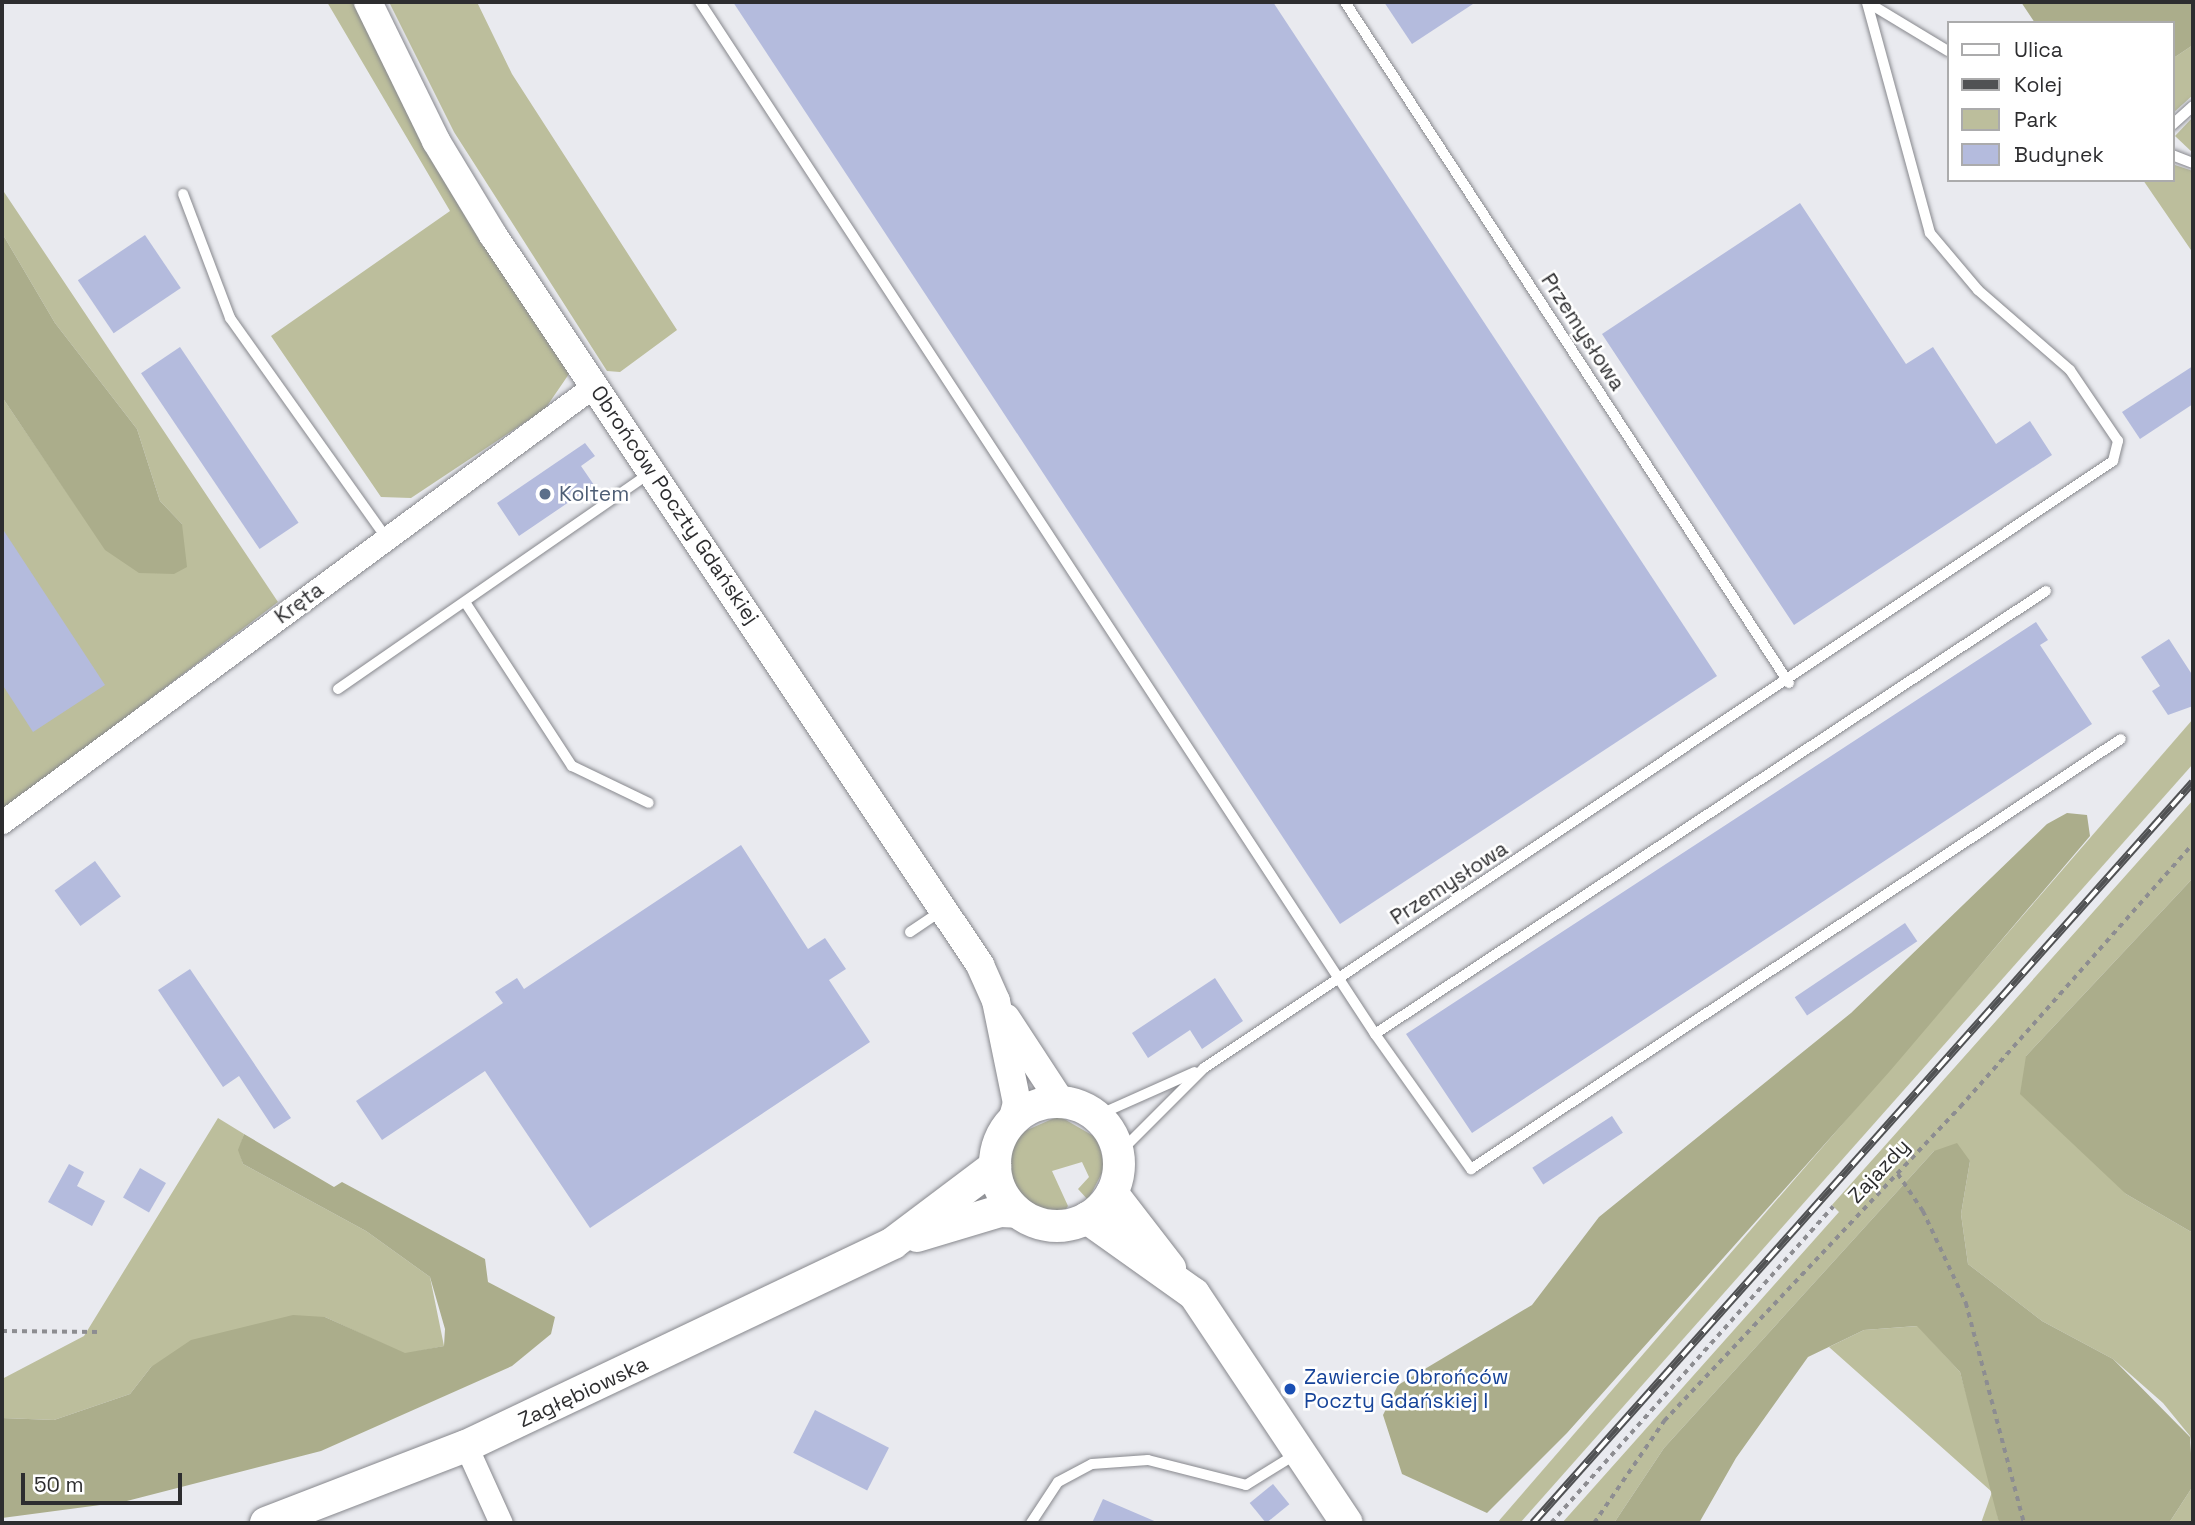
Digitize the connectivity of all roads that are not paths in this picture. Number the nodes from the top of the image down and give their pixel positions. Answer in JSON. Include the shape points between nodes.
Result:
{"nodes":[{"id":1,"x":368,"y":2,"type":"edge"},
{"id":2,"x":700,"y":2,"type":"edge"},
{"id":3,"x":1345,"y":2,"type":"edge"},
{"id":4,"x":1867,"y":2,"type":"edge"},
{"id":5,"x":1946,"y":50,"type":"edge"},
{"id":6,"x":2193,"y":106,"type":"edge"},
{"id":7,"x":2174,"y":123,"type":"edge"},
{"id":8,"x":2174,"y":156,"type":"edge"},
{"id":9,"x":2193,"y":163,"type":"edge"},
{"id":10,"x":183,"y":194,"type":"dead end"},
{"id":11,"x":596,"y":385,"type":"junction"},
{"id":12,"x":653,"y":472,"type":"junction"},
{"id":13,"x":387,"y":539,"type":"junction"},
{"id":14,"x":2046,"y":591,"type":"dead end"},
{"id":15,"x":465,"y":601,"type":"junction"},
{"id":16,"x":1789,"y":683,"type":"junction"},
{"id":17,"x":338,"y":689,"type":"dead end"},
{"id":18,"x":2121,"y":739,"type":"dead end"},
{"id":19,"x":649,"y":803,"type":"dead end"},
{"id":20,"x":2,"y":822,"type":"edge"},
{"id":21,"x":943,"y":910,"type":"junction"},
{"id":22,"x":910,"y":932,"type":"dead end"},
{"id":23,"x":1340,"y":976,"type":"junction"},
{"id":24,"x":996,"y":1000,"type":"junction"},
{"id":25,"x":1375,"y":1034,"type":"junction"},
{"id":26,"x":1204,"y":1068,"type":"junction"},
{"id":27,"x":1061,"y":1102,"type":"junction"},
{"id":28,"x":1090,"y":1112,"type":"junction"},
{"id":29,"x":1012,"y":1121,"type":"junction"},
{"id":30,"x":1118,"y":1154,"type":"junction"},
{"id":31,"x":995,"y":1166,"type":"junction"},
{"id":32,"x":1112,"y":1193,"type":"junction"},
{"id":33,"x":1017,"y":1212,"type":"junction"},
{"id":34,"x":1087,"y":1218,"type":"junction"},
{"id":35,"x":892,"y":1243,"type":"junction"},
{"id":36,"x":1179,"y":1280,"type":"junction"},
{"id":37,"x":466,"y":1446,"type":"junction"},
{"id":38,"x":1300,"y":1451,"type":"junction"},
{"id":39,"x":266,"y":1523,"type":"edge"},
{"id":40,"x":501,"y":1523,"type":"edge"},
{"id":41,"x":1031,"y":1523,"type":"edge"},
{"id":42,"x":1348,"y":1523,"type":"edge"}],
"edges":[{"from":1,"to":11,"type":"street","name":"Obrońców Poczty Gdańskiej","via":[[436,141]]},
{"from":2,"to":23,"type":"lane"},
{"from":3,"to":16,"type":"lane","name":"Przemysłowa"},
{"from":4,"to":5,"type":"lane"},
{"from":4,"to":16,"type":"lane","name":"Przemysłowa","via":[[1930,233],[1978,290],[2047,348],[2091,397],[2118,441],[2117,454],[2096,478]]},
{"from":6,"to":7,"type":"lane"},
{"from":8,"to":9,"type":"lane"},
{"from":10,"to":13,"type":"lane","via":[[230,318]]},
{"from":11,"to":12,"type":"street","name":"Obrońców Poczty Gdańskiej"},
{"from":11,"to":13,"type":"street","name":"Kręta"},
{"from":12,"to":15,"type":"lane"},
{"from":12,"to":21,"type":"street","name":"Obrońców Poczty Gdańskiej"},
{"from":13,"to":20,"type":"street","name":"Kręta"},
{"from":14,"to":25,"type":"lane"},
{"from":15,"to":17,"type":"lane"},
{"from":15,"to":19,"type":"lane","via":[[572,766]]},
{"from":16,"to":23,"type":"lane","name":"Przemysłowa"},
{"from":18,"to":25,"type":"lane","via":[[1482,1166],[1471,1169],[1460,1161]]},
{"from":21,"to":22,"type":"lane"},
{"from":21,"to":24,"type":"street","name":"Obrońców Poczty Gdańskiej"},
{"from":23,"to":25,"type":"lane"},
{"from":23,"to":26,"type":"lane","name":"Przemysłowa"},
{"from":24,"to":27,"type":"street","name":"Obrońców Poczty Gdańskiej"},
{"from":24,"to":29,"type":"street","name":"Obrońców Poczty Gdańskiej","via":[[1017,1103]]},
{"from":26,"to":28,"type":"lane","via":[[1105,1112]]},
{"from":26,"to":30,"type":"lane"},
{"from":27,"to":28,"type":"main road"},
{"from":27,"to":29,"type":"main road","via":[[1040,1104]]},
{"from":28,"to":30,"type":"main road","via":[[1105,1125]]},
{"from":29,"to":31,"type":"main road"},
{"from":30,"to":32,"type":"main road"},
{"from":31,"to":33,"type":"main road","via":[[999,1187]]},
{"from":31,"to":35,"type":"main road","name":"Zagłębiowska"},
{"from":32,"to":34,"type":"main road"},
{"from":32,"to":36,"type":"main road"},
{"from":33,"to":34,"type":"main road","via":[[1058,1226]]},
{"from":33,"to":35,"type":"main road","name":"Zagłębiowska","via":[[1000,1211]]},
{"from":34,"to":36,"type":"main road"},
{"from":35,"to":37,"type":"main road","name":"Zagłębiowska"},
{"from":36,"to":38,"type":"main road","via":[[1207,1311]]},
{"from":37,"to":39,"type":"main road","name":"Zagłębiowska"},
{"from":37,"to":40,"type":"street"},
{"from":38,"to":41,"type":"lane","via":[[1246,1485],[1148,1460],[1092,1464],[1058,1482]]},
{"from":38,"to":42,"type":"main road"}]}
